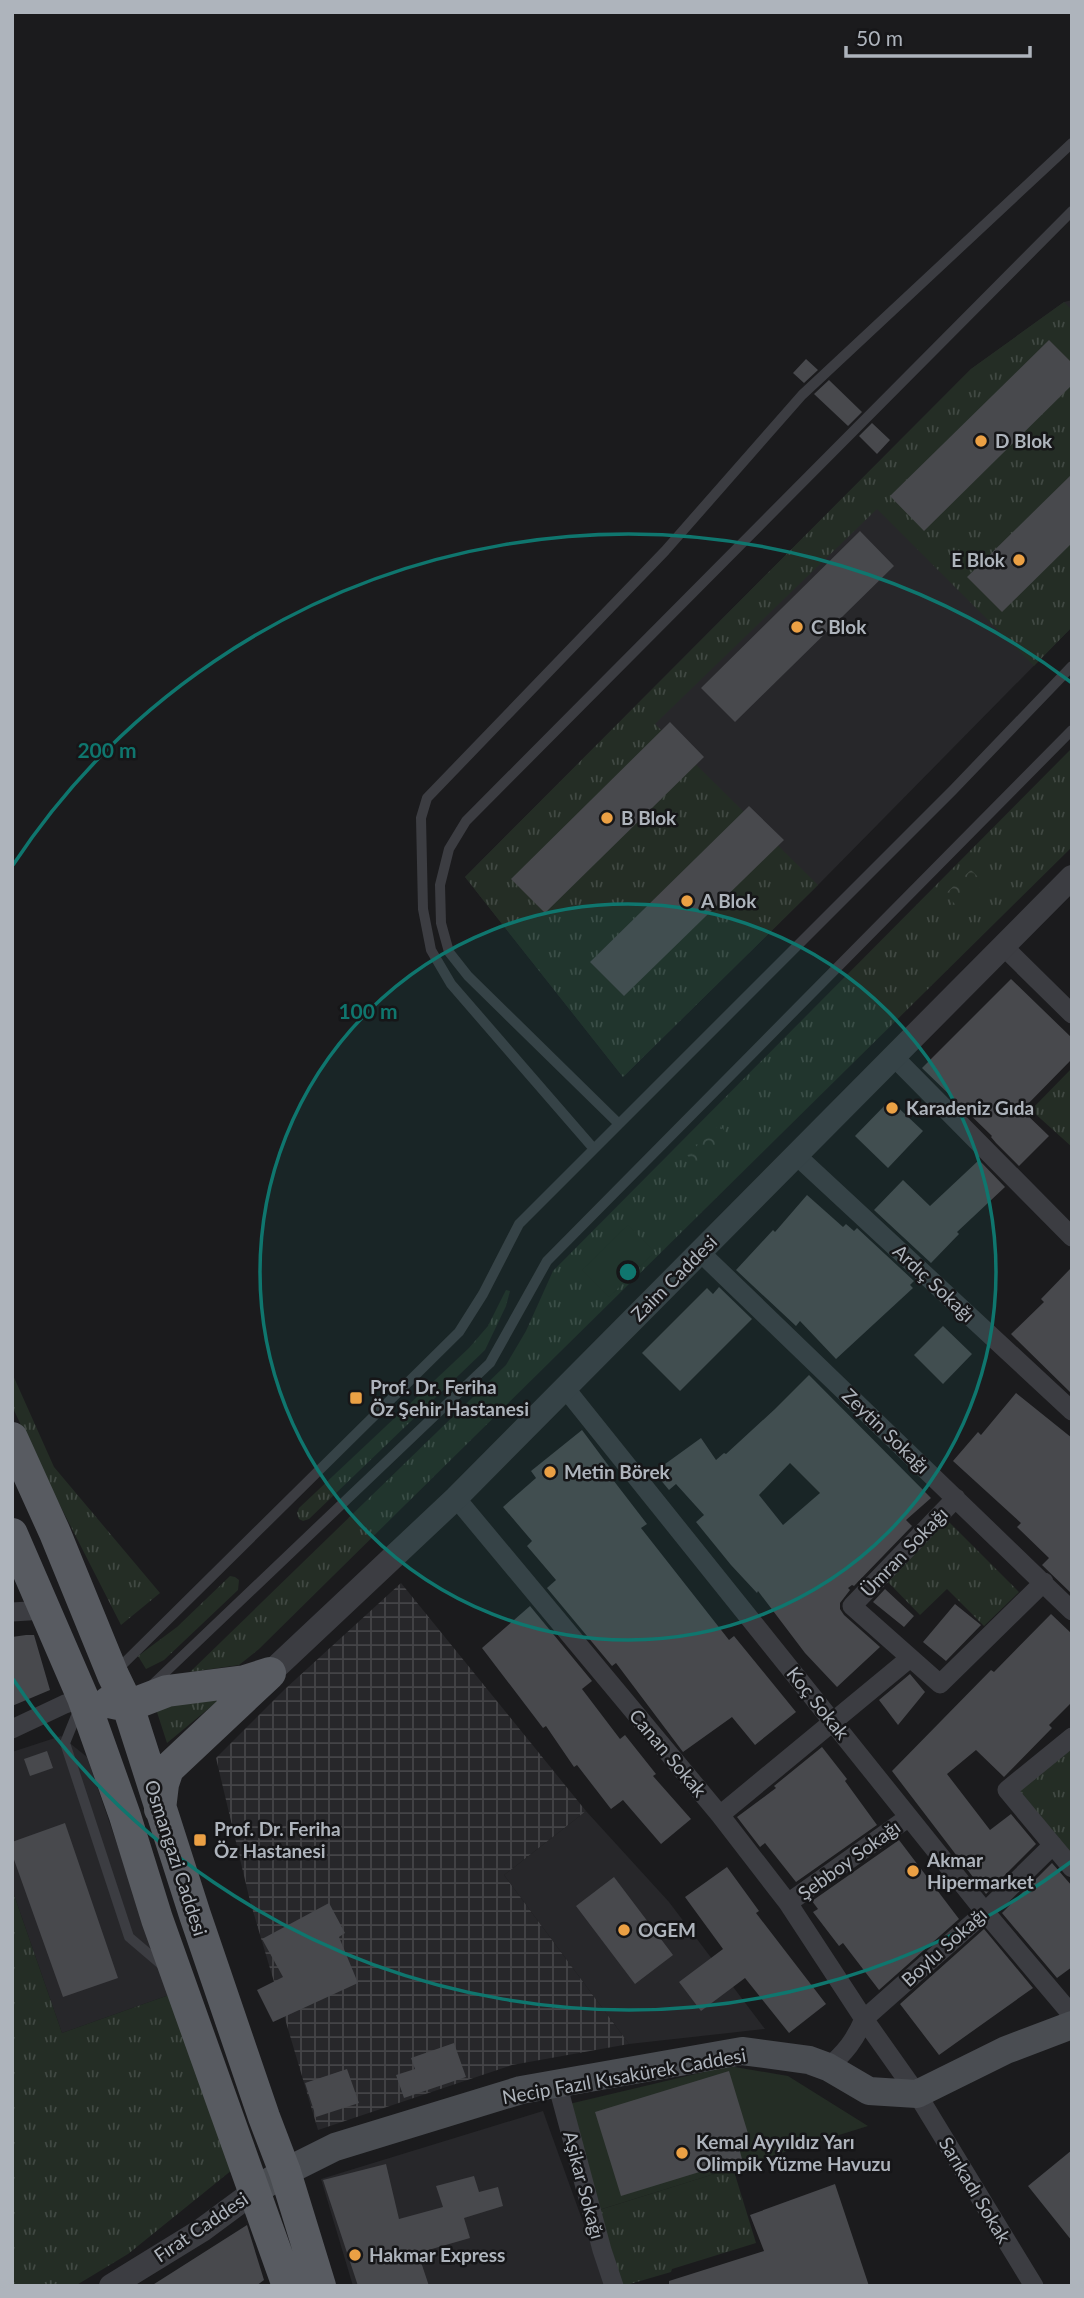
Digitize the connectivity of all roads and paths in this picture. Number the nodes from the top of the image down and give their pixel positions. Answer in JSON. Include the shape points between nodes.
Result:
{"nodes":[{"id":1,"x":1072,"y":143,"type":"edge"},
{"id":2,"x":1072,"y":211,"type":"edge"},
{"id":3,"x":1072,"y":666,"type":"edge"},
{"id":4,"x":1072,"y":730,"type":"edge"},
{"id":5,"x":1072,"y":877,"type":"edge"},
{"id":6,"x":1003,"y":946,"type":"junction"},
{"id":7,"x":1072,"y":1014,"type":"edge"},
{"id":8,"x":894,"y":1057,"type":"junction"},
{"id":9,"x":619,"y":1124,"type":"junction"},
{"id":10,"x":594,"y":1149,"type":"junction"},
{"id":11,"x":796,"y":1155,"type":"junction"},
{"id":12,"x":1072,"y":1237,"type":"edge"},
{"id":13,"x":700,"y":1252,"type":"junction"},
{"id":14,"x":565,"y":1388,"type":"junction"},
{"id":15,"x":1072,"y":1411,"type":"edge"},
{"id":16,"x":12,"y":1438,"type":"edge"},
{"id":17,"x":456,"y":1498,"type":"junction"},
{"id":18,"x":956,"y":1498,"type":"junction"},
{"id":19,"x":12,"y":1534,"type":"edge"},
{"id":20,"x":1044,"y":1582,"type":"junction"},
{"id":21,"x":45,"y":1610,"type":"junction"},
{"id":22,"x":1072,"y":1611,"type":"edge"},
{"id":23,"x":12,"y":1612,"type":"edge"},
{"id":24,"x":910,"y":1658,"type":"junction"},
{"id":25,"x":270,"y":1673,"type":"junction"},
{"id":26,"x":113,"y":1675,"type":"junction"},
{"id":27,"x":83,"y":1698,"type":"junction"},
{"id":28,"x":128,"y":1706,"type":"junction"},
{"id":29,"x":833,"y":1721,"type":"junction"},
{"id":30,"x":12,"y":1730,"type":"edge"},
{"id":31,"x":1072,"y":1737,"type":"edge"},
{"id":32,"x":160,"y":1809,"type":"junction"},
{"id":33,"x":720,"y":1815,"type":"junction"},
{"id":34,"x":909,"y":1817,"type":"junction"},
{"id":35,"x":1053,"y":1844,"type":"junction"},
{"id":36,"x":1072,"y":1868,"type":"edge"},
{"id":37,"x":789,"y":1903,"type":"junction"},
{"id":38,"x":985,"y":1912,"type":"junction"},
{"id":39,"x":1072,"y":2015,"type":"edge"},
{"id":40,"x":864,"y":2019,"type":"junction"},
{"id":41,"x":1072,"y":2025,"type":"edge"},
{"id":42,"x":828,"y":2067,"type":"junction"},
{"id":43,"x":557,"y":2083,"type":"junction"},
{"id":44,"x":917,"y":2094,"type":"junction"},
{"id":45,"x":285,"y":2172,"type":"junction"},
{"id":46,"x":256,"y":2190,"type":"junction"},
{"id":47,"x":111,"y":2286,"type":"edge"},
{"id":48,"x":288,"y":2286,"type":"edge"},
{"id":49,"x":320,"y":2286,"type":"edge"},
{"id":50,"x":614,"y":2286,"type":"edge"},
{"id":51,"x":1034,"y":2286,"type":"edge"}],
"edges":[{"from":1,"to":10,"type":"lane","via":[[802,395],[665,551],[427,798],[421,818],[423,909],[431,950],[451,984]]},
{"from":2,"to":9,"type":"lane","via":[[466,821],[449,849],[440,885],[441,923],[449,952]]},
{"from":3,"to":9,"type":"lane"},
{"from":4,"to":28,"type":"lane","via":[[547,1261],[490,1363]]},
{"from":5,"to":6,"type":"street","name":"Zaim Caddesi"},
{"from":6,"to":7,"type":"street"},
{"from":6,"to":8,"type":"street","name":"Zaim Caddesi"},
{"from":8,"to":11,"type":"street","name":"Zaim Caddesi"},
{"from":8,"to":12,"type":"street"},
{"from":9,"to":10,"type":"lane"},
{"from":10,"to":26,"type":"lane","via":[[519,1224],[459,1332]]},
{"from":11,"to":13,"type":"street","name":"Zaim Caddesi"},
{"from":11,"to":15,"type":"street","name":"Ardıç Sokağı"},
{"from":13,"to":14,"type":"street","name":"Zaim Caddesi"},
{"from":13,"to":18,"type":"street","name":"Zeytin Sokağı"},
{"from":14,"to":17,"type":"street","name":"Zaim Caddesi"},
{"from":14,"to":29,"type":"street","name":"Koç Sokak"},
{"from":16,"to":26,"type":"main road","name":"Osmangazi Caddesi"},
{"from":17,"to":25,"type":"street","name":"Zaim Caddesi"},
{"from":17,"to":33,"type":"street","name":"Canan Sokak"},
{"from":18,"to":20,"type":"street","name":"Zeytin Sokağı"},
{"from":18,"to":24,"type":"street","name":"Ümran Sokağı","via":[[852,1606]]},
{"from":19,"to":21,"type":"main road","name":"Osmangazi Caddesi"},
{"from":20,"to":22,"type":"street","name":"Zeytin Sokağı"},
{"from":20,"to":24,"type":"street","via":[[940,1684]]},
{"from":21,"to":23,"type":"street"},
{"from":21,"to":27,"type":"main road","name":"Osmangazi Caddesi"},
{"from":24,"to":29,"type":"street"},
{"from":25,"to":28,"type":"main road","via":[[245,1681],[167,1691]]},
{"from":25,"to":32,"type":"main road","via":[[168,1769]]},
{"from":26,"to":27,"type":"main road"},
{"from":26,"to":28,"type":"main road","name":"Osmangazi Caddesi"},
{"from":27,"to":28,"type":"main road"},
{"from":27,"to":30,"type":"street"},
{"from":27,"to":46,"type":"main road","name":"Osmangazi Caddesi"},
{"from":28,"to":32,"type":"main road","name":"Osmangazi Caddesi"},
{"from":29,"to":33,"type":"street"},
{"from":29,"to":34,"type":"street","name":"Koç Sokak"},
{"from":31,"to":35,"type":"street","via":[[1007,1790]]},
{"from":32,"to":45,"type":"main road","name":"Osmangazi Caddesi"},
{"from":33,"to":37,"type":"street","name":"Canan Sokak"},
{"from":34,"to":37,"type":"street","name":"Şebboy Sokağı"},
{"from":34,"to":38,"type":"street","name":"Koç Sokak"},
{"from":35,"to":36,"type":"street"},
{"from":35,"to":38,"type":"street","name":"Boylu Sokağı"},
{"from":37,"to":40,"type":"street","name":"Canan Sokak"},
{"from":38,"to":39,"type":"street","name":"Koç Sokak"},
{"from":38,"to":40,"type":"street","name":"Boylu Sokağı"},
{"from":40,"to":42,"type":"street","via":[[855,2039]]},
{"from":40,"to":44,"type":"street","name":"Canan Sokak"},
{"from":41,"to":44,"type":"main road","name":"Necip Fazıl Kısakürek Caddesi","via":[[1006,2050]]},
{"from":42,"to":43,"type":"main road","name":"Necip Fazıl Kısakürek Caddesi","via":[[742,2051]]},
{"from":42,"to":44,"type":"main road","name":"Necip Fazıl Kısakürek Caddesi","via":[[869,2091]]},
{"from":43,"to":45,"type":"main road","name":"Necip Fazıl Kısakürek Caddesi","via":[[335,2147]]},
{"from":43,"to":50,"type":"street","name":"Aşikar Sokağı"},
{"from":44,"to":51,"type":"street","name":"Sarıkadı Sokak"},
{"from":45,"to":46,"type":"main road","name":"Necip Fazıl Kısakürek Caddesi"},
{"from":45,"to":49,"type":"main road","name":"Osmangazi Caddesi"},
{"from":46,"to":47,"type":"street","name":"Fırat Caddesi","via":[[202,2230]]},
{"from":46,"to":48,"type":"main road","name":"Osmangazi Caddesi"}]}
